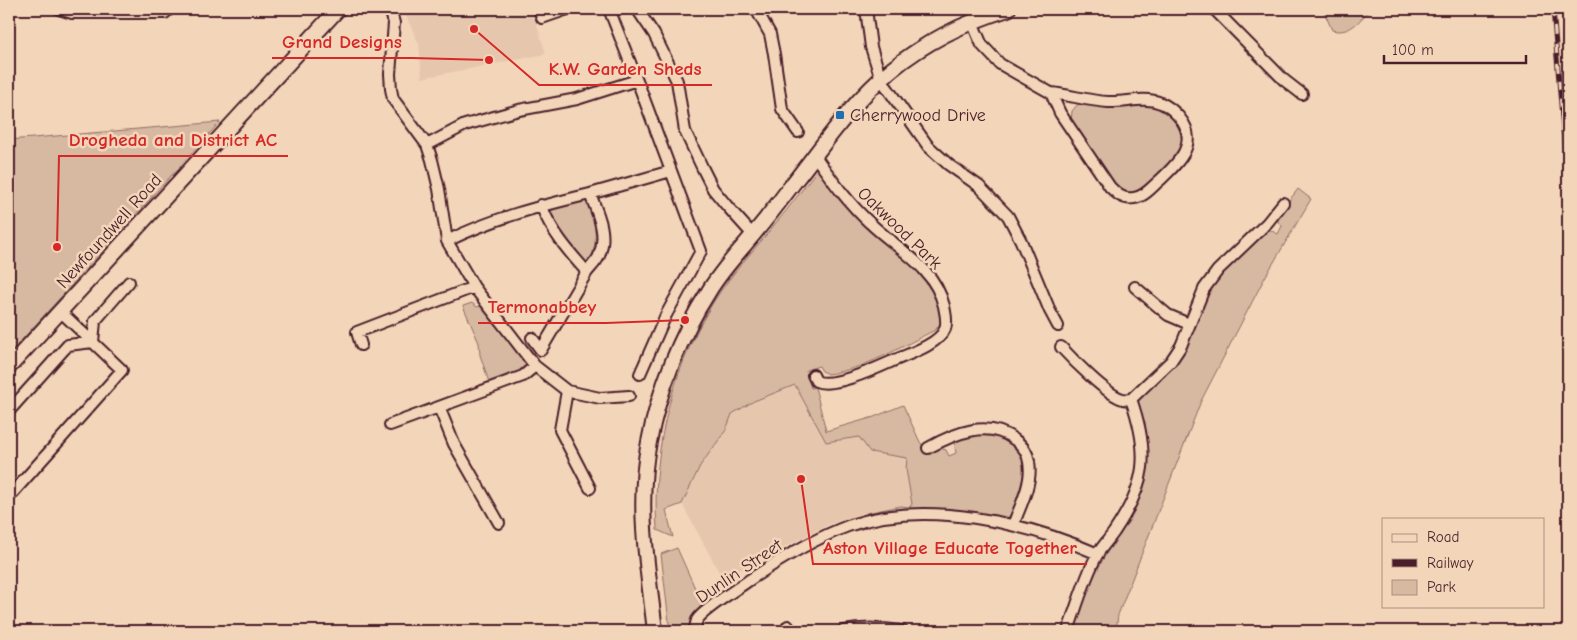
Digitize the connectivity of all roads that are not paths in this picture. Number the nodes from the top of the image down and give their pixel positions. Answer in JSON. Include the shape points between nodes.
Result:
{"nodes":[{"id":1,"x":59,"y":9,"type":"edge"},
{"id":2,"x":169,"y":9,"type":"edge"},
{"id":3,"x":338,"y":9,"type":"edge"},
{"id":4,"x":390,"y":9,"type":"edge"},
{"id":5,"x":568,"y":9,"type":"edge"},
{"id":6,"x":609,"y":9,"type":"edge"},
{"id":7,"x":637,"y":9,"type":"edge"},
{"id":8,"x":756,"y":9,"type":"edge"},
{"id":9,"x":866,"y":9,"type":"edge"},
{"id":10,"x":1008,"y":9,"type":"edge"},
{"id":11,"x":1214,"y":9,"type":"edge"},
{"id":12,"x":540,"y":14,"type":"edge"},
{"id":13,"x":972,"y":22,"type":"junction"},
{"id":14,"x":881,"y":79,"type":"junction"},
{"id":15,"x":637,"y":80,"type":"junction"},
{"id":16,"x":1051,"y":93,"type":"junction"},
{"id":17,"x":1302,"y":94,"type":"dead end"},
{"id":18,"x":798,"y":132,"type":"dead end"},
{"id":19,"x":427,"y":145,"type":"junction"},
{"id":20,"x":815,"y":156,"type":"junction"},
{"id":21,"x":671,"y":171,"type":"junction"},
{"id":22,"x":590,"y":194,"type":"junction"},
{"id":23,"x":1282,"y":203,"type":"dead end"},
{"id":24,"x":541,"y":205,"type":"junction"},
{"id":25,"x":753,"y":235,"type":"junction"},
{"id":26,"x":447,"y":241,"type":"junction"},
{"id":27,"x":587,"y":272,"type":"junction"},
{"id":28,"x":129,"y":282,"type":"dead end"},
{"id":29,"x":1136,"y":286,"type":"dead end"},
{"id":30,"x":474,"y":287,"type":"junction"},
{"id":31,"x":61,"y":312,"type":"junction"},
{"id":32,"x":1189,"y":324,"type":"junction"},
{"id":33,"x":1058,"y":326,"type":"dead end"},
{"id":34,"x":532,"y":338,"type":"dead end"},
{"id":35,"x":93,"y":342,"type":"junction"},
{"id":36,"x":361,"y":345,"type":"dead end"},
{"id":37,"x":1060,"y":347,"type":"dead end"},
{"id":38,"x":535,"y":366,"type":"junction"},
{"id":39,"x":9,"y":368,"type":"edge"},
{"id":40,"x":640,"y":374,"type":"dead end"},
{"id":41,"x":813,"y":375,"type":"dead end"},
{"id":42,"x":567,"y":391,"type":"junction"},
{"id":43,"x":629,"y":396,"type":"dead end"},
{"id":44,"x":1131,"y":399,"type":"junction"},
{"id":45,"x":439,"y":407,"type":"junction"},
{"id":46,"x":9,"y":411,"type":"edge"},
{"id":47,"x":390,"y":425,"type":"dead end"},
{"id":48,"x":928,"y":448,"type":"dead end"},
{"id":49,"x":590,"y":488,"type":"dead end"},
{"id":50,"x":9,"y":497,"type":"edge"},
{"id":51,"x":499,"y":523,"type":"dead end"},
{"id":52,"x":1014,"y":525,"type":"junction"},
{"id":53,"x":1098,"y":554,"type":"junction"},
{"id":54,"x":655,"y":631,"type":"edge"},
{"id":55,"x":694,"y":631,"type":"edge"},
{"id":56,"x":843,"y":631,"type":"edge"},
{"id":57,"x":902,"y":631,"type":"edge"},
{"id":58,"x":1068,"y":631,"type":"edge"}],
"edges":[{"from":1,"to":2,"type":"street","via":[[72,13],[165,13]]},
{"from":3,"to":31,"type":"street","name":"Newfoundwell Road"},
{"from":4,"to":19,"type":"street","via":[[394,23],[390,89],[393,99]]},
{"from":5,"to":12,"type":"street"},
{"from":6,"to":15,"type":"street"},
{"from":7,"to":25,"type":"street","via":[[654,34],[677,81],[685,131],[702,167],[714,189]]},
{"from":8,"to":18,"type":"street","via":[[770,34],[782,109]]},
{"from":9,"to":14,"type":"street","via":[[871,47]]},
{"from":10,"to":13,"type":"street"},
{"from":11,"to":17,"type":"street"},
{"from":13,"to":14,"type":"street","via":[[936,40]]},
{"from":13,"to":16,"type":"street","via":[[982,45],[1000,64]]},
{"from":14,"to":20,"type":"street","via":[[854,106]]},
{"from":14,"to":33,"type":"street","via":[[928,146],[979,186],[1008,216]]},
{"from":15,"to":19,"type":"street","via":[[577,99],[465,125]]},
{"from":15,"to":21,"type":"street"},
{"from":16,"to":16,"type":"street","via":[[1107,102],[1146,99],[1163,104],[1174,111],[1188,133],[1184,152],[1176,165],[1144,194],[1135,198],[1119,196],[1060,114]]},
{"from":19,"to":26,"type":"street"},
{"from":20,"to":25,"type":"street"},
{"from":20,"to":41,"type":"street","name":"Oakwood Park","via":[[840,192],[931,277],[938,289],[946,319],[945,329],[939,338],[888,363],[821,384]]},
{"from":21,"to":22,"type":"street"},
{"from":21,"to":40,"type":"street","via":[[701,251],[666,315]]},
{"from":22,"to":24,"type":"street"},
{"from":22,"to":27,"type":"street","via":[[601,219],[603,237],[599,257]]},
{"from":23,"to":32,"type":"street","via":[[1267,223],[1218,270],[1204,289]]},
{"from":24,"to":26,"type":"street","via":[[504,216]]},
{"from":24,"to":27,"type":"street","via":[[558,238]]},
{"from":25,"to":54,"type":"street","via":[[709,291],[683,339],[656,408],[648,443],[643,509]]},
{"from":26,"to":30,"type":"street"},
{"from":27,"to":34,"type":"street","via":[[541,350]]},
{"from":28,"to":35,"type":"street","via":[[95,321]]},
{"from":29,"to":32,"type":"street","via":[[1168,315]]},
{"from":30,"to":36,"type":"street","via":[[357,332]]},
{"from":30,"to":38,"type":"street"},
{"from":31,"to":35,"type":"street"},
{"from":31,"to":39,"type":"street","name":"Newfoundwell Road"},
{"from":32,"to":44,"type":"street","via":[[1182,346],[1171,362]]},
{"from":35,"to":46,"type":"street","via":[[68,345]]},
{"from":35,"to":50,"type":"street","via":[[122,370]]},
{"from":37,"to":44,"type":"street","via":[[1101,384],[1122,399]]},
{"from":38,"to":42,"type":"street"},
{"from":38,"to":45,"type":"street","via":[[523,376]]},
{"from":42,"to":43,"type":"street","via":[[600,398]]},
{"from":42,"to":49,"type":"street","via":[[560,430]]},
{"from":44,"to":53,"type":"street","via":[[1143,448],[1139,482],[1126,512]]},
{"from":45,"to":47,"type":"street"},
{"from":45,"to":51,"type":"street","via":[[454,444]]},
{"from":48,"to":52,"type":"street","via":[[947,437],[984,428],[1010,436],[1020,444],[1027,453],[1030,472]]},
{"from":52,"to":53,"type":"street","name":"Dunlin Street"},
{"from":52,"to":55,"type":"street","name":"Dunlin Street","via":[[977,518],[923,515],[878,519],[848,526],[763,571],[707,611],[698,619]]},
{"from":53,"to":58,"type":"street"},
{"from":56,"to":57,"type":"street","via":[[885,628]]}]}
